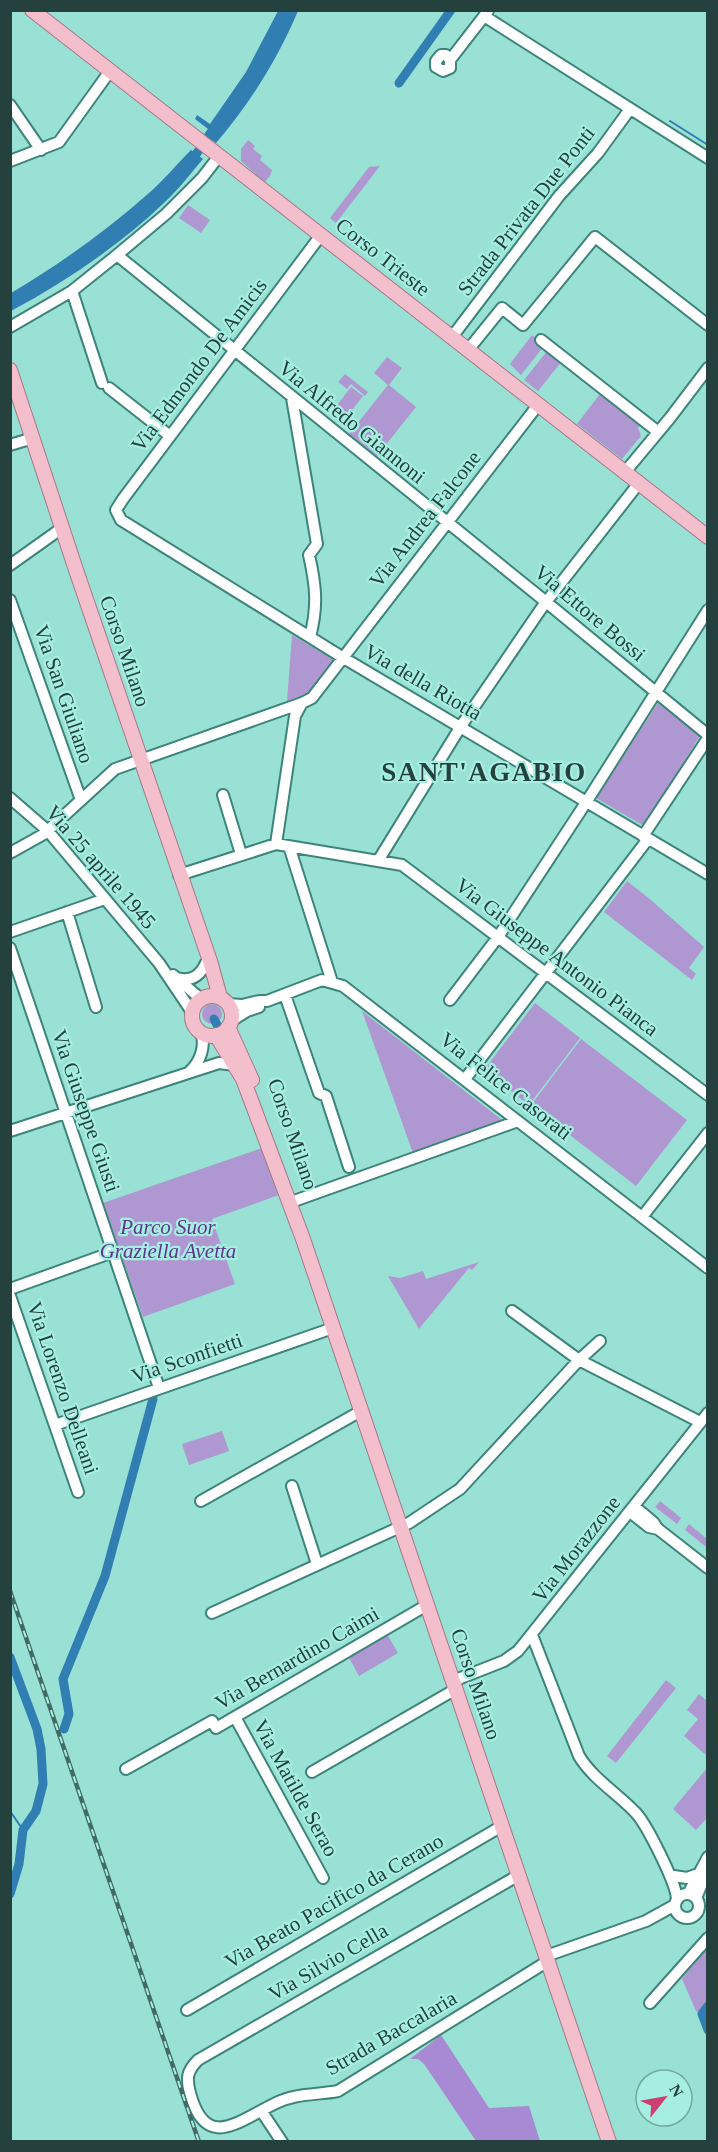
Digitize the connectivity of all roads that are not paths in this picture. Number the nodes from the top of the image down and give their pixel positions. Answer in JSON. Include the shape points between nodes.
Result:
{"nodes":[{"id":1,"x":32,"y":10,"type":"edge"},
{"id":2,"x":486,"y":13,"type":"edge"},
{"id":3,"x":450,"y":60,"type":"dead end"},
{"id":4,"x":110,"y":71,"type":"junction"},
{"id":5,"x":10,"y":105,"type":"edge"},
{"id":6,"x":630,"y":109,"type":"junction"},
{"id":7,"x":41,"y":150,"type":"junction"},
{"id":8,"x":219,"y":156,"type":"junction"},
{"id":9,"x":708,"y":158,"type":"edge"},
{"id":10,"x":10,"y":161,"type":"edge"},
{"id":11,"x":321,"y":235,"type":"junction"},
{"id":12,"x":117,"y":255,"type":"junction"},
{"id":13,"x":72,"y":291,"type":"junction"},
{"id":14,"x":708,"y":325,"type":"edge"},
{"id":15,"x":10,"y":327,"type":"edge"},
{"id":16,"x":452,"y":337,"type":"junction"},
{"id":17,"x":541,"y":340,"type":"dead end"},
{"id":18,"x":468,"y":350,"type":"junction"},
{"id":19,"x":234,"y":351,"type":"junction"},
{"id":20,"x":708,"y":368,"type":"edge"},
{"id":21,"x":10,"y":370,"type":"edge"},
{"id":22,"x":292,"y":398,"type":"junction"},
{"id":23,"x":538,"y":405,"type":"junction"},
{"id":24,"x":657,"y":431,"type":"junction"},
{"id":25,"x":170,"y":436,"type":"junction"},
{"id":26,"x":33,"y":438,"type":"junction"},
{"id":27,"x":10,"y":445,"type":"edge"},
{"id":28,"x":625,"y":472,"type":"junction"},
{"id":29,"x":639,"y":483,"type":"junction"},
{"id":30,"x":121,"y":520,"type":"joint"},
{"id":31,"x":447,"y":523,"type":"junction"},
{"id":32,"x":62,"y":528,"type":"junction"},
{"id":33,"x":708,"y":537,"type":"edge"},
{"id":34,"x":10,"y":565,"type":"edge"},
{"id":35,"x":10,"y":600,"type":"edge"},
{"id":36,"x":547,"y":602,"type":"junction"},
{"id":37,"x":708,"y":609,"type":"edge"},
{"id":38,"x":310,"y":637,"type":"junction"},
{"id":39,"x":342,"y":657,"type":"junction"},
{"id":40,"x":654,"y":692,"type":"junction"},
{"id":41,"x":302,"y":703,"type":"junction"},
{"id":42,"x":461,"y":726,"type":"junction"},
{"id":43,"x":708,"y":736,"type":"edge"},
{"id":44,"x":140,"y":759,"type":"junction"},
{"id":45,"x":223,"y":795,"type":"dead end"},
{"id":46,"x":10,"y":798,"type":"edge"},
{"id":47,"x":81,"y":800,"type":"junction"},
{"id":48,"x":587,"y":801,"type":"junction"},
{"id":49,"x":48,"y":831,"type":"junction"},
{"id":50,"x":645,"y":837,"type":"junction"},
{"id":51,"x":275,"y":844,"type":"junction"},
{"id":52,"x":289,"y":846,"type":"junction"},
{"id":53,"x":10,"y":853,"type":"edge"},
{"id":54,"x":241,"y":854,"type":"junction"},
{"id":55,"x":378,"y":861,"type":"junction"},
{"id":56,"x":708,"y":874,"type":"edge"},
{"id":57,"x":179,"y":875,"type":"junction"},
{"id":58,"x":105,"y":899,"type":"junction"},
{"id":59,"x":67,"y":912,"type":"junction"},
{"id":60,"x":10,"y":932,"type":"edge"},
{"id":61,"x":498,"y":937,"type":"junction"},
{"id":62,"x":203,"y":944,"type":"junction"},
{"id":63,"x":10,"y":948,"type":"edge"},
{"id":64,"x":159,"y":963,"type":"junction"},
{"id":65,"x":206,"y":963,"type":"junction"},
{"id":66,"x":545,"y":972,"type":"junction"},
{"id":67,"x":177,"y":978,"type":"junction"},
{"id":68,"x":332,"y":982,"type":"junction"},
{"id":69,"x":285,"y":995,"type":"junction"},
{"id":70,"x":195,"y":996,"type":"junction"},
{"id":71,"x":450,"y":1000,"type":"dead end"},
{"id":72,"x":224,"y":1001,"type":"junction"},
{"id":73,"x":267,"y":1001,"type":"junction"},
{"id":74,"x":96,"y":1007,"type":"dead end"},
{"id":75,"x":218,"y":1030,"type":"junction"},
{"id":76,"x":230,"y":1047,"type":"junction"},
{"id":77,"x":234,"y":1065,"type":"junction"},
{"id":78,"x":189,"y":1073,"type":"junction"},
{"id":79,"x":243,"y":1079,"type":"junction"},
{"id":80,"x":465,"y":1079,"type":"junction"},
{"id":81,"x":708,"y":1095,"type":"edge"},
{"id":82,"x":66,"y":1113,"type":"junction"},
{"id":83,"x":518,"y":1121,"type":"junction"},
{"id":84,"x":10,"y":1131,"type":"edge"},
{"id":85,"x":708,"y":1133,"type":"edge"},
{"id":86,"x":349,"y":1167,"type":"dead end"},
{"id":87,"x":294,"y":1201,"type":"junction"},
{"id":88,"x":642,"y":1217,"type":"junction"},
{"id":89,"x":303,"y":1239,"type":"junction"},
{"id":90,"x":113,"y":1252,"type":"junction"},
{"id":91,"x":708,"y":1268,"type":"edge"},
{"id":92,"x":10,"y":1289,"type":"edge"},
{"id":93,"x":10,"y":1296,"type":"edge"},
{"id":94,"x":512,"y":1311,"type":"dead end"},
{"id":95,"x":333,"y":1328,"type":"junction"},
{"id":96,"x":600,"y":1341,"type":"dead end"},
{"id":97,"x":579,"y":1360,"type":"junction"},
{"id":98,"x":159,"y":1388,"type":"junction"},
{"id":99,"x":361,"y":1411,"type":"junction"},
{"id":100,"x":705,"y":1419,"type":"edge"},
{"id":101,"x":55,"y":1425,"type":"junction"},
{"id":102,"x":292,"y":1486,"type":"dead end"},
{"id":103,"x":78,"y":1492,"type":"dead end"},
{"id":104,"x":201,"y":1501,"type":"dead end"},
{"id":105,"x":632,"y":1509,"type":"junction"},
{"id":106,"x":400,"y":1526,"type":"junction"},
{"id":107,"x":317,"y":1564,"type":"junction"},
{"id":108,"x":708,"y":1568,"type":"edge"},
{"id":109,"x":427,"y":1605,"type":"junction"},
{"id":110,"x":212,"y":1613,"type":"dead end"},
{"id":111,"x":532,"y":1635,"type":"junction"},
{"id":112,"x":454,"y":1685,"type":"junction"},
{"id":113,"x":235,"y":1717,"type":"junction"},
{"id":114,"x":126,"y":1768,"type":"dead end"},
{"id":115,"x":312,"y":1772,"type":"dead end"},
{"id":116,"x":502,"y":1826,"type":"junction"},
{"id":117,"x":708,"y":1857,"type":"edge"},
{"id":118,"x":665,"y":1865,"type":"junction"},
{"id":119,"x":703,"y":1871,"type":"edge"},
{"id":120,"x":519,"y":1875,"type":"junction"},
{"id":121,"x":674,"y":1876,"type":"junction"},
{"id":122,"x":323,"y":1878,"type":"dead end"},
{"id":123,"x":683,"y":1901,"type":"junction"},
{"id":124,"x":705,"y":1938,"type":"edge"},
{"id":125,"x":547,"y":1959,"type":"junction"},
{"id":126,"x":650,"y":2003,"type":"dead end"},
{"id":127,"x":186,"y":2010,"type":"dead end"},
{"id":128,"x":192,"y":2103,"type":"joint"},
{"id":129,"x":261,"y":2112,"type":"junction"},
{"id":130,"x":282,"y":2142,"type":"edge"},
{"id":131,"x":609,"y":2142,"type":"edge"}],
"edges":[{"from":1,"to":4,"type":"main road","name":"Corso Trieste"},
{"from":2,"to":3,"type":"street"},
{"from":2,"to":6,"type":"street"},
{"from":4,"to":7,"type":"street","via":[[64,137]]},
{"from":4,"to":8,"type":"main road","name":"Corso Trieste"},
{"from":5,"to":7,"type":"street"},
{"from":6,"to":9,"type":"street"},
{"from":6,"to":16,"type":"street","name":"Strada Privata Due Ponti"},
{"from":7,"to":10,"type":"street"},
{"from":8,"to":11,"type":"main road","name":"Corso Trieste"},
{"from":8,"to":12,"type":"street","via":[[166,214]]},
{"from":11,"to":16,"type":"main road","name":"Corso Trieste"},
{"from":11,"to":19,"type":"street","name":"Via Edmondo De Amicis"},
{"from":12,"to":13,"type":"street"},
{"from":12,"to":19,"type":"street","name":"Via Alfredo Giannoni"},
{"from":13,"to":15,"type":"street"},
{"from":13,"to":25,"type":"street","via":[[105,385]]},
{"from":14,"to":18,"type":"street","via":[[595,237],[523,325],[502,308]]},
{"from":16,"to":18,"type":"main road","name":"Corso Trieste"},
{"from":17,"to":24,"type":"street"},
{"from":18,"to":23,"type":"main road","name":"Corso Trieste"},
{"from":19,"to":22,"type":"street","name":"Via Alfredo Giannoni"},
{"from":19,"to":25,"type":"street","name":"Via Edmondo De Amicis"},
{"from":20,"to":24,"type":"street"},
{"from":21,"to":26,"type":"main road","name":"Corso Milano"},
{"from":22,"to":31,"type":"street","name":"Via Alfredo Giannoni"},
{"from":22,"to":38,"type":"street","via":[[317,544],[309,555],[316,588]]},
{"from":23,"to":28,"type":"main road","name":"Corso Trieste"},
{"from":23,"to":31,"type":"street","name":"Via Andrea Falcone"},
{"from":24,"to":28,"type":"street"},
{"from":25,"to":30,"type":"street","name":"Via Edmondo De Amicis","via":[[116,510]]},
{"from":26,"to":27,"type":"street"},
{"from":26,"to":32,"type":"main road","name":"Corso Milano"},
{"from":28,"to":29,"type":"main road","name":"Corso Trieste"},
{"from":29,"to":33,"type":"main road","name":"Corso Trieste"},
{"from":29,"to":36,"type":"street"},
{"from":30,"to":38,"type":"street","name":"Via della Riotta"},
{"from":31,"to":36,"type":"street","name":"Via Ettore Bossi"},
{"from":31,"to":39,"type":"street","name":"Via Andrea Falcone"},
{"from":32,"to":34,"type":"street"},
{"from":32,"to":44,"type":"main road","name":"Corso Milano"},
{"from":35,"to":47,"type":"street","name":"Via San Giuliano"},
{"from":36,"to":40,"type":"street","name":"Via Ettore Bossi"},
{"from":36,"to":42,"type":"street"},
{"from":37,"to":40,"type":"street"},
{"from":38,"to":39,"type":"street","name":"Via della Riotta"},
{"from":39,"to":41,"type":"street","name":"Via Andrea Falcone","via":[[312,698]]},
{"from":39,"to":42,"type":"street","name":"Via della Riotta"},
{"from":40,"to":43,"type":"street","name":"Via Ettore Bossi"},
{"from":40,"to":48,"type":"street"},
{"from":41,"to":44,"type":"street"},
{"from":41,"to":51,"type":"street","via":[[295,716]]},
{"from":42,"to":48,"type":"street","name":"Via della Riotta"},
{"from":42,"to":55,"type":"street"},
{"from":43,"to":50,"type":"street"},
{"from":44,"to":47,"type":"street","via":[[115,769]]},
{"from":44,"to":57,"type":"main road","name":"Corso Milano"},
{"from":45,"to":54,"type":"street"},
{"from":46,"to":49,"type":"street","name":"Via 25 aprile 1945"},
{"from":47,"to":49,"type":"street"},
{"from":48,"to":50,"type":"street","name":"Via della Riotta"},
{"from":48,"to":61,"type":"street"},
{"from":49,"to":53,"type":"street"},
{"from":49,"to":58,"type":"street","name":"Via 25 aprile 1945"},
{"from":50,"to":56,"type":"street","name":"Via della Riotta"},
{"from":50,"to":66,"type":"street"},
{"from":51,"to":52,"type":"street","name":"Via Giuseppe Antonio Pianca"},
{"from":51,"to":54,"type":"street"},
{"from":52,"to":55,"type":"street","name":"Via Giuseppe Antonio Pianca"},
{"from":52,"to":68,"type":"street"},
{"from":54,"to":57,"type":"street"},
{"from":55,"to":61,"type":"street","name":"Via Giuseppe Antonio Pianca","via":[[402,865]]},
{"from":57,"to":62,"type":"main road","name":"Corso Milano"},
{"from":58,"to":59,"type":"street"},
{"from":58,"to":64,"type":"street","name":"Via 25 aprile 1945"},
{"from":59,"to":60,"type":"street"},
{"from":59,"to":74,"type":"street"},
{"from":61,"to":66,"type":"street","name":"Via Giuseppe Antonio Pianca"},
{"from":61,"to":71,"type":"street"},
{"from":62,"to":65,"type":"main road","name":"Corso Milano"},
{"from":62,"to":72,"type":"main road","name":"Corso Milano"},
{"from":63,"to":82,"type":"street","name":"Via Giuseppe Giusti"},
{"from":64,"to":67,"type":"street","name":"Via 25 aprile 1945"},
{"from":64,"to":70,"type":"street","name":"Via 25 aprile 1945"},
{"from":65,"to":67,"type":"street","via":[[195,977],[186,981]]},
{"from":65,"to":70,"type":"main road","name":"Corso Milano","via":[[208,990]]},
{"from":66,"to":80,"type":"street"},
{"from":66,"to":81,"type":"street","name":"Via Giuseppe Antonio Pianca"},
{"from":67,"to":70,"type":"street","name":"Via 25 aprile 1945"},
{"from":68,"to":69,"type":"street","via":[[322,980]]},
{"from":68,"to":80,"type":"street","name":"Via Felice Casorati","via":[[361,999]]},
{"from":69,"to":73,"type":"street"},
{"from":69,"to":86,"type":"street","via":[[319,1093],[326,1096]]},
{"from":70,"to":72,"type":"main road"},
{"from":70,"to":75,"type":"main road","via":[[194,1024]]},
{"from":72,"to":73,"type":"street","via":[[242,1005]]},
{"from":72,"to":75,"type":"main road","name":"Corso Milano","via":[[231,1014]]},
{"from":73,"to":75,"type":"street"},
{"from":75,"to":76,"type":"main road"},
{"from":75,"to":78,"type":"street"},
{"from":76,"to":77,"type":"main road","name":"Corso Milano"},
{"from":76,"to":87,"type":"main road","name":"Corso Milano","via":[[250,1075]]},
{"from":77,"to":78,"type":"street","via":[[219,1063]]},
{"from":77,"to":79,"type":"main road","name":"Corso Milano"},
{"from":78,"to":82,"type":"street"},
{"from":79,"to":87,"type":"main road"},
{"from":79,"to":89,"type":"main road","name":"Corso Milano"},
{"from":80,"to":83,"type":"street","name":"Via Felice Casorati"},
{"from":82,"to":84,"type":"street"},
{"from":82,"to":90,"type":"street","name":"Via Giuseppe Giusti"},
{"from":83,"to":87,"type":"street"},
{"from":83,"to":88,"type":"street","name":"Via Felice Casorati"},
{"from":85,"to":88,"type":"street"},
{"from":87,"to":89,"type":"main road","name":"Corso Milano"},
{"from":88,"to":91,"type":"street","name":"Via Felice Casorati"},
{"from":89,"to":95,"type":"main road","name":"Corso Milano"},
{"from":90,"to":92,"type":"street"},
{"from":90,"to":98,"type":"street","name":"Via Giuseppe Giusti"},
{"from":93,"to":101,"type":"street","name":"Via Lorenzo Delleani"},
{"from":94,"to":97,"type":"street"},
{"from":95,"to":98,"type":"street","name":"Via Sconfietti"},
{"from":95,"to":99,"type":"main road","name":"Corso Milano"},
{"from":96,"to":97,"type":"street"},
{"from":97,"to":100,"type":"street"},
{"from":97,"to":106,"type":"street","via":[[460,1489]]},
{"from":98,"to":101,"type":"street","name":"Via Sconfietti"},
{"from":99,"to":104,"type":"street"},
{"from":99,"to":106,"type":"main road","name":"Corso Milano"},
{"from":100,"to":105,"type":"street","name":"Via Morazzone"},
{"from":101,"to":103,"type":"street","name":"Via Lorenzo Delleani"},
{"from":102,"to":107,"type":"street"},
{"from":105,"to":108,"type":"street"},
{"from":105,"to":111,"type":"street","name":"Via Morazzone"},
{"from":106,"to":107,"type":"street"},
{"from":106,"to":109,"type":"main road","name":"Corso Milano"},
{"from":107,"to":110,"type":"street"},
{"from":109,"to":112,"type":"main road","name":"Corso Milano"},
{"from":109,"to":113,"type":"street","name":"Via Bernardino Caimi"},
{"from":111,"to":112,"type":"street","name":"Via Morazzone","via":[[504,1661]]},
{"from":111,"to":118,"type":"street","via":[[579,1756],[591,1772],[637,1813]]},
{"from":112,"to":115,"type":"street","name":"Via Morazzone"},
{"from":112,"to":116,"type":"main road","name":"Corso Milano"},
{"from":113,"to":114,"type":"street","name":"Via Bernardino Caimi","via":[[216,1728],[212,1721]]},
{"from":113,"to":122,"type":"street","name":"Via Matilde Serao"},
{"from":116,"to":120,"type":"main road","name":"Corso Milano"},
{"from":116,"to":127,"type":"street","name":"Via Beato Pacifico da Cerano"},
{"from":117,"to":119,"type":"street"},
{"from":118,"to":121,"type":"street"},
{"from":118,"to":123,"type":"street"},
{"from":119,"to":121,"type":"street","via":[[687,1878]]},
{"from":119,"to":123,"type":"street"},
{"from":120,"to":125,"type":"main road","name":"Corso Milano"},
{"from":120,"to":128,"type":"street","name":"Via Silvio Cella","via":[[198,2060],[186,2080]]},
{"from":121,"to":123,"type":"street"},
{"from":123,"to":125,"type":"street","name":"Strada Baccalaria","via":[[646,1921]]},
{"from":124,"to":126,"type":"street"},
{"from":125,"to":129,"type":"street","name":"Strada Baccalaria","via":[[350,2085],[327,2093],[304,2094]]},
{"from":125,"to":131,"type":"main road","name":"Corso Milano"},
{"from":128,"to":129,"type":"street","name":"Strada Baccalaria","via":[[204,2124],[214,2131],[226,2130]]},
{"from":129,"to":130,"type":"street"}]}
